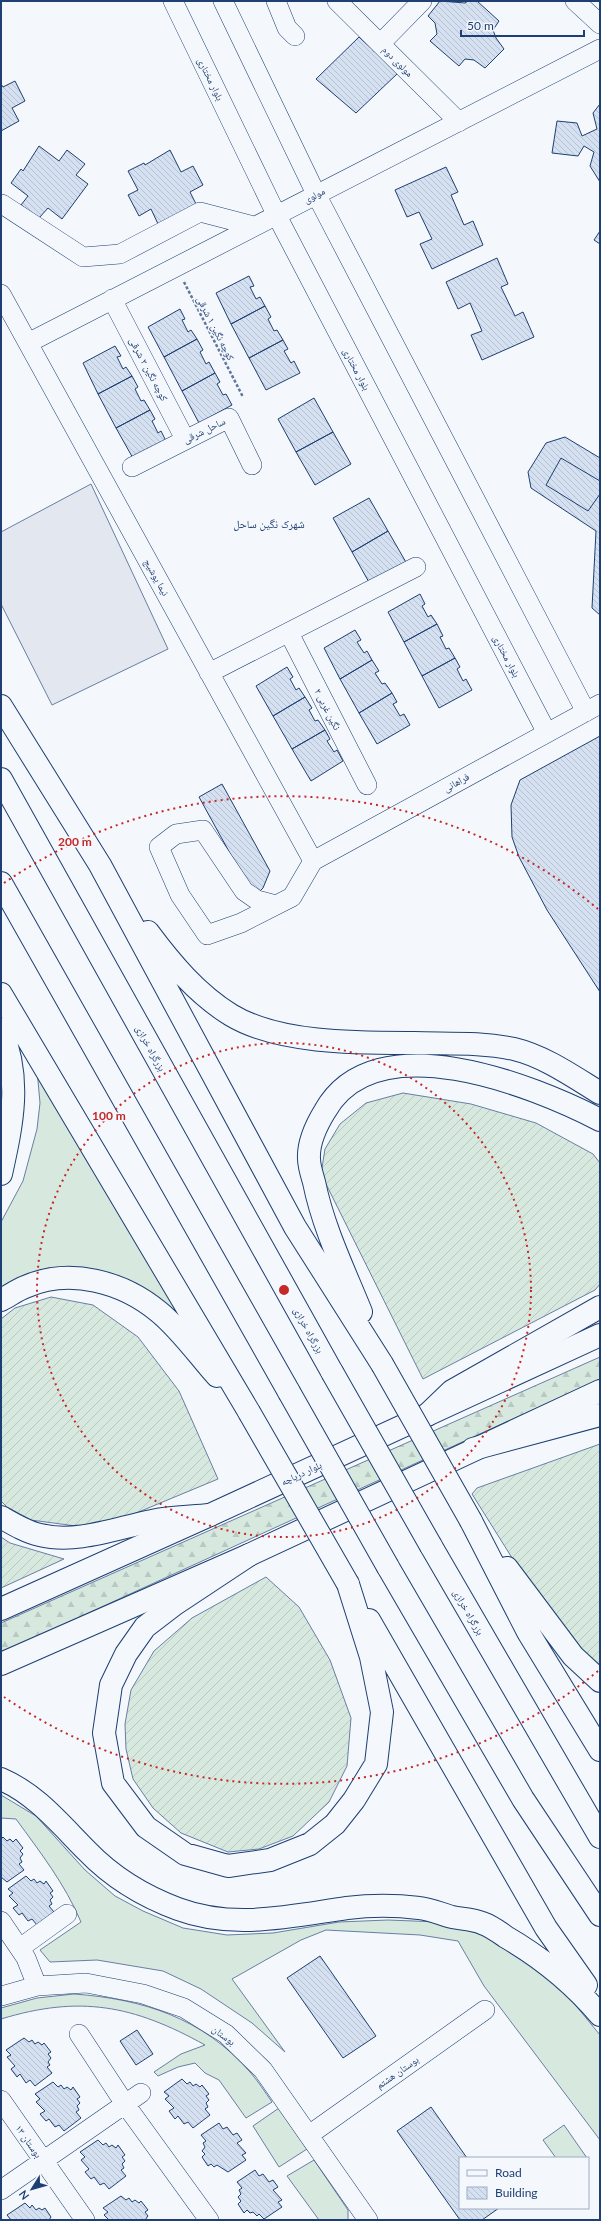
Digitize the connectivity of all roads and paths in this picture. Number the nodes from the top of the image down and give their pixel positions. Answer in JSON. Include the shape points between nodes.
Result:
{"nodes":[{"id":1,"x":173,"y":1,"type":"edge"},
{"id":2,"x":223,"y":1,"type":"edge"},
{"id":3,"x":276,"y":1,"type":"edge"},
{"id":4,"x":337,"y":1,"type":"edge"},
{"id":5,"x":422,"y":1,"type":"edge"},
{"id":6,"x":575,"y":1,"type":"edge"},
{"id":7,"x":600,"y":24,"type":"edge"},
{"id":8,"x":295,"y":36,"type":"dead end"},
{"id":9,"x":380,"y":44,"type":"junction"},
{"id":10,"x":600,"y":49,"type":"edge"},
{"id":11,"x":459,"y":122,"type":"junction"},
{"id":12,"x":316,"y":194,"type":"junction"},
{"id":13,"x":2,"y":204,"type":"edge"},
{"id":14,"x":276,"y":214,"type":"junction"},
{"id":15,"x":254,"y":226,"type":"junction"},
{"id":16,"x":176,"y":266,"type":"junction"},
{"id":17,"x":1,"y":294,"type":"edge"},
{"id":18,"x":112,"y":299,"type":"junction"},
{"id":19,"x":28,"y":343,"type":"junction"},
{"id":20,"x":243,"y":397,"type":"dead end"},
{"id":21,"x":185,"y":439,"type":"junction"},
{"id":22,"x":252,"y":464,"type":"dead end"},
{"id":23,"x":132,"y":467,"type":"dead end"},
{"id":24,"x":416,"y":567,"type":"dead end"},
{"id":25,"x":289,"y":633,"type":"junction"},
{"id":26,"x":210,"y":673,"type":"junction"},
{"id":27,"x":1,"y":706,"type":"edge"},
{"id":28,"x":593,"y":708,"type":"edge"},
{"id":29,"x":548,"y":732,"type":"junction"},
{"id":30,"x":1,"y":779,"type":"edge"},
{"id":31,"x":367,"y":785,"type":"dead end"},
{"id":32,"x":313,"y":861,"type":"junction"},
{"id":33,"x":100,"y":865,"type":"junction"},
{"id":34,"x":1,"y":883,"type":"edge"},
{"id":35,"x":276,"y":905,"type":"junction"},
{"id":36,"x":1,"y":994,"type":"edge"},
{"id":37,"x":1,"y":1029,"type":"edge"},
{"id":38,"x":600,"y":1093,"type":"edge"},
{"id":39,"x":600,"y":1120,"type":"edge"},
{"id":40,"x":1,"y":1174,"type":"edge"},
{"id":41,"x":1,"y":1300,"type":"edge"},
{"id":42,"x":600,"y":1307,"type":"edge"},
{"id":43,"x":600,"y":1335,"type":"edge"},
{"id":44,"x":382,"y":1364,"type":"junction"},
{"id":45,"x":600,"y":1391,"type":"edge"},
{"id":46,"x":249,"y":1412,"type":"junction"},
{"id":47,"x":427,"y":1415,"type":"junction"},
{"id":48,"x":600,"y":1415,"type":"edge"},
{"id":49,"x":473,"y":1449,"type":"junction"},
{"id":50,"x":210,"y":1516,"type":"junction"},
{"id":51,"x":1,"y":1517,"type":"edge"},
{"id":52,"x":471,"y":1521,"type":"junction"},
{"id":53,"x":250,"y":1555,"type":"junction"},
{"id":54,"x":348,"y":1584,"type":"junction"},
{"id":55,"x":1,"y":1609,"type":"edge"},
{"id":56,"x":1,"y":1664,"type":"edge"},
{"id":57,"x":600,"y":1681,"type":"edge"},
{"id":58,"x":600,"y":1750,"type":"edge"},
{"id":59,"x":1,"y":1779,"type":"edge"},
{"id":60,"x":600,"y":1837,"type":"edge"},
{"id":61,"x":67,"y":1914,"type":"dead end"},
{"id":62,"x":600,"y":1915,"type":"edge"},
{"id":63,"x":1,"y":1921,"type":"edge"},
{"id":64,"x":20,"y":1948,"type":"junction"},
{"id":65,"x":37,"y":1986,"type":"junction"},
{"id":66,"x":1,"y":1996,"type":"edge"},
{"id":67,"x":600,"y":2006,"type":"edge"},
{"id":68,"x":485,"y":2010,"type":"dead end"},
{"id":69,"x":600,"y":2015,"type":"edge"},
{"id":70,"x":79,"y":2034,"type":"dead end"},
{"id":71,"x":141,"y":2093,"type":"dead end"},
{"id":72,"x":1,"y":2100,"type":"edge"},
{"id":73,"x":124,"y":2104,"type":"junction"},
{"id":74,"x":309,"y":2134,"type":"junction"},
{"id":75,"x":43,"y":2160,"type":"junction"},
{"id":76,"x":1,"y":2190,"type":"edge"},
{"id":77,"x":85,"y":2220,"type":"edge"},
{"id":78,"x":209,"y":2220,"type":"edge"},
{"id":79,"x":368,"y":2220,"type":"edge"}],
"edges":[{"from":1,"to":14,"type":"street","name":"بلوار مختاری"},
{"from":2,"to":12,"type":"street"},
{"from":3,"to":8,"type":"street","via":[[287,28]]},
{"from":4,"to":9,"type":"street","name":"مولوی دوم"},
{"from":5,"to":9,"type":"street"},
{"from":6,"to":7,"type":"street"},
{"from":9,"to":11,"type":"street","name":"مولوی دوم"},
{"from":10,"to":11,"type":"street","name":"مولوی"},
{"from":11,"to":12,"type":"street","name":"مولوی"},
{"from":12,"to":14,"type":"street","name":"مولوی"},
{"from":12,"to":28,"type":"street"},
{"from":13,"to":15,"type":"street","via":[[84,257],[120,254],[200,212]]},
{"from":14,"to":15,"type":"street","name":"مولوی"},
{"from":14,"to":29,"type":"street","name":"بلوار مختاری"},
{"from":15,"to":16,"type":"street","name":"مولوی"},
{"from":16,"to":18,"type":"street","name":"مولوی"},
{"from":16,"to":20,"type":"path","name":"کوچه نگین ۱ شرقی"},
{"from":17,"to":19,"type":"street","name":"نیما یوشیج"},
{"from":18,"to":19,"type":"street","name":"مولوی"},
{"from":18,"to":21,"type":"street","name":"کوچه نگین ۲ شرقی"},
{"from":19,"to":26,"type":"street","name":"نیما یوشیج"},
{"from":21,"to":22,"type":"street","name":"ساحل شرقی","via":[[229,418]]},
{"from":21,"to":23,"type":"street","name":"ساحل شرقی"},
{"from":24,"to":25,"type":"street"},
{"from":25,"to":26,"type":"street"},
{"from":25,"to":31,"type":"street","name":"نگین غربی ۲"},
{"from":26,"to":32,"type":"street","name":"نیما یوشیج"},
{"from":27,"to":33,"type":"main road"},
{"from":28,"to":29,"type":"street","name":"فراهانی"},
{"from":29,"to":32,"type":"street","name":"فراهانی"},
{"from":30,"to":60,"type":"main road","name":"بزرگراه خرازی","bridge":true,"via":[[332,1372]]},
{"from":32,"to":35,"type":"street","via":[[292,897]]},
{"from":33,"to":38,"type":"main road","via":[[166,956],[198,990],[232,1015],[273,1032],[335,1041],[484,1044],[516,1050],[546,1062]]},
{"from":33,"to":44,"type":"main road","via":[[295,1228]]},
{"from":34,"to":62,"type":"main road","bridge":true,"via":[[388,1567],[523,1799]]},
{"from":35,"to":35,"type":"street","via":[[241,923],[207,935],[180,895],[159,847],[176,834],[203,830],[244,891],[257,900]]},
{"from":36,"to":46,"type":"main road"},
{"from":37,"to":40,"type":"main road","via":[[7,1044],[14,1089],[12,1123]]},
{"from":39,"to":44,"type":"main road","via":[[568,1104],[494,1076],[418,1064],[367,1072],[333,1096],[315,1127],[309,1158],[319,1208]]},
{"from":41,"to":46,"type":"main road","via":[[26,1286],[80,1278],[106,1282],[135,1294],[160,1313]]},
{"from":42,"to":47,"type":"main road","via":[[452,1391]]},
{"from":43,"to":47,"type":"main road","name":"بلوار دریاچه"},
{"from":44,"to":52,"type":"main road","bridge":true},
{"from":45,"to":49,"type":"main road"},
{"from":46,"to":54,"type":"main road","bridge":true},
{"from":47,"to":50,"type":"main road","name":"بلوار دریاچه"},
{"from":48,"to":49,"type":"main road"},
{"from":49,"to":53,"type":"main road"},
{"from":50,"to":51,"type":"main road","via":[[153,1520],[96,1534],[69,1537],[40,1535]]},
{"from":50,"to":55,"type":"main road","name":"بلوار دریاچه"},
{"from":52,"to":57,"type":"main road","via":[[573,1656]]},
{"from":52,"to":58,"type":"main road","via":[[528,1632]]},
{"from":53,"to":54,"type":"main road","via":[[175,1604],[145,1627],[126,1654],[111,1685],[104,1733],[114,1783],[146,1827],[185,1854],[228,1866],[270,1860],[310,1844],[335,1824],[354,1800],[376,1764],[382,1712],[371,1657]]},
{"from":53,"to":56,"type":"main road"},
{"from":54,"to":67,"type":"main road","via":[[546,1928]]},
{"from":59,"to":69,"type":"main road","via":[[12,1783],[35,1799],[115,1877],[144,1895],[168,1905],[210,1917],[242,1921],[350,1907],[388,1906],[420,1908],[483,1923],[529,1950],[564,1976]]},
{"from":61,"to":64,"type":"street"},
{"from":63,"to":64,"type":"street"},
{"from":64,"to":65,"type":"street"},
{"from":65,"to":66,"type":"street","name":"بوستان"},
{"from":65,"to":74,"type":"street","name":"بوستان","via":[[86,1983],[143,1994],[184,2008],[226,2034],[263,2070]]},
{"from":68,"to":74,"type":"street","name":"بوستان هشتم"},
{"from":70,"to":73,"type":"street"},
{"from":71,"to":73,"type":"street"},
{"from":72,"to":75,"type":"street","name":"بوستان ۱۳"},
{"from":73,"to":75,"type":"street"},
{"from":73,"to":78,"type":"street"},
{"from":74,"to":79,"type":"street","name":"بوستان"},
{"from":75,"to":76,"type":"street"},
{"from":75,"to":77,"type":"street","name":"بوستان ۱۳"}]}
